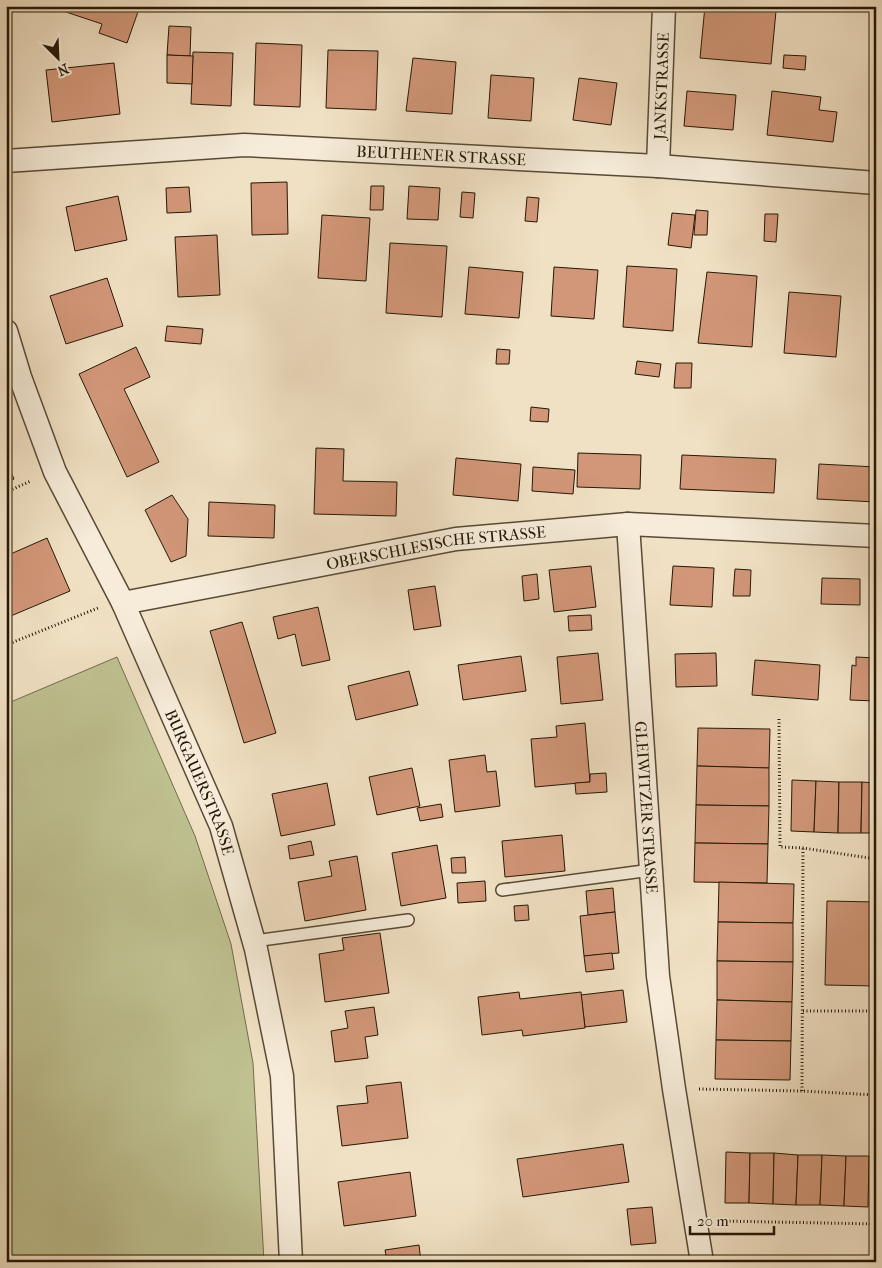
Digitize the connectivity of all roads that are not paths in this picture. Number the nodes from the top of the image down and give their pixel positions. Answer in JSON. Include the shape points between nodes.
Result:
{"nodes":[{"id":1,"x":664,"y":6,"type":"edge"},
{"id":2,"x":6,"y":161,"type":"edge"},
{"id":3,"x":658,"y":166,"type":"junction"},
{"id":4,"x":876,"y":183,"type":"edge"},
{"id":5,"x":6,"y":331,"type":"edge"},
{"id":6,"x":628,"y":524,"type":"junction"},
{"id":7,"x":876,"y":536,"type":"edge"},
{"id":8,"x":124,"y":603,"type":"junction"},
{"id":9,"x":651,"y":870,"type":"junction"},
{"id":10,"x":502,"y":890,"type":"dead end"},
{"id":11,"x":408,"y":920,"type":"dead end"},
{"id":12,"x":254,"y":941,"type":"junction"},
{"id":13,"x":291,"y":1262,"type":"edge"},
{"id":14,"x":702,"y":1262,"type":"edge"}],
"edges":[{"from":1,"to":3,"type":"street","name":"JANKSTRASSE"},
{"from":2,"to":3,"type":"street","name":"BEUTHENER STRASSE","via":[[244,145]]},
{"from":3,"to":4,"type":"street","name":"BEUTHENER STRASSE"},
{"from":5,"to":8,"type":"street","name":"BURGAUERSTRASSE","via":[[55,472]]},
{"from":6,"to":7,"type":"street","name":"OBERSCHLESISCHE STRASSE"},
{"from":6,"to":8,"type":"street","name":"OBERSCHLESISCHE STRASSE","via":[[456,539]]},
{"from":6,"to":9,"type":"street","name":"GLEIWITZER STRASSE"},
{"from":8,"to":12,"type":"street","name":"BURGAUERSTRASSE","via":[[221,826]]},
{"from":9,"to":10,"type":"lane"},
{"from":9,"to":14,"type":"street","name":"GLEIWITZER STRASSE","via":[[658,976]]},
{"from":11,"to":12,"type":"lane"},
{"from":12,"to":13,"type":"street","name":"BURGAUERSTRASSE","via":[[282,1076]]}]}
